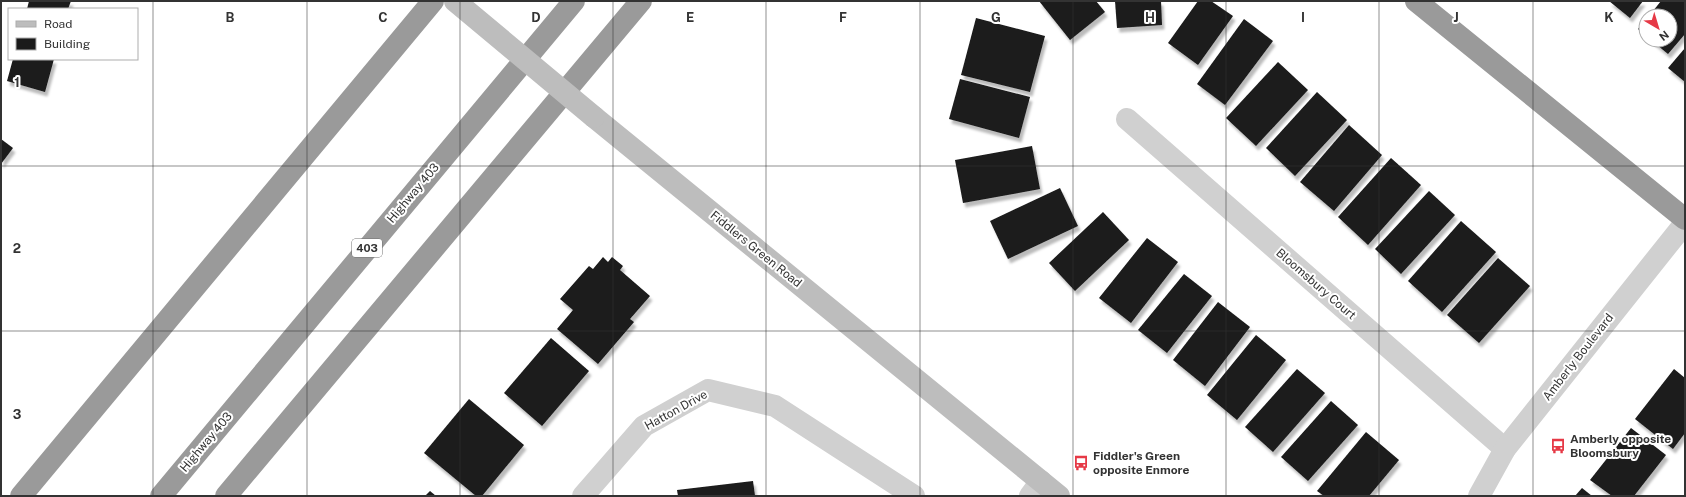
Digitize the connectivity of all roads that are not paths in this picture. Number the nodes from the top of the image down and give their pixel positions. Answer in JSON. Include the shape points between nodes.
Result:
{"nodes":[{"id":1,"x":433,"y":1,"type":"edge"},
{"id":2,"x":455,"y":1,"type":"edge"},
{"id":3,"x":574,"y":1,"type":"edge"},
{"id":4,"x":641,"y":1,"type":"edge"},
{"id":5,"x":1416,"y":1,"type":"edge"},
{"id":6,"x":1127,"y":119,"type":"dead end"},
{"id":7,"x":1685,"y":219,"type":"edge"},
{"id":8,"x":1685,"y":223,"type":"edge"},
{"id":9,"x":1506,"y":449,"type":"junction"},
{"id":10,"x":1035,"y":489,"type":"edge"},
{"id":11,"x":21,"y":496,"type":"edge"},
{"id":12,"x":161,"y":496,"type":"edge"},
{"id":13,"x":226,"y":496,"type":"edge"},
{"id":14,"x":583,"y":496,"type":"edge"},
{"id":15,"x":914,"y":496,"type":"edge"},
{"id":16,"x":1059,"y":496,"type":"edge"},
{"id":17,"x":1479,"y":496,"type":"edge"}],
"edges":[{"from":1,"to":11,"type":"highway"},
{"from":2,"to":10,"type":"main road","name":"Fiddlers Green Road","bridge":true},
{"from":3,"to":12,"type":"highway","name":"Highway 403","number":"403"},
{"from":4,"to":13,"type":"highway"},
{"from":5,"to":7,"type":"highway"},
{"from":6,"to":9,"type":"street","name":"Bloomsbury Court"},
{"from":8,"to":9,"type":"street","name":"Amberly Boulevard"},
{"from":9,"to":17,"type":"street","name":"Amberly Boulevard"},
{"from":10,"to":16,"type":"main road","name":"Fiddlers Green Road"},
{"from":14,"to":15,"type":"street","name":"Hatton Drive","via":[[644,426],[708,390],[775,406]]}]}
